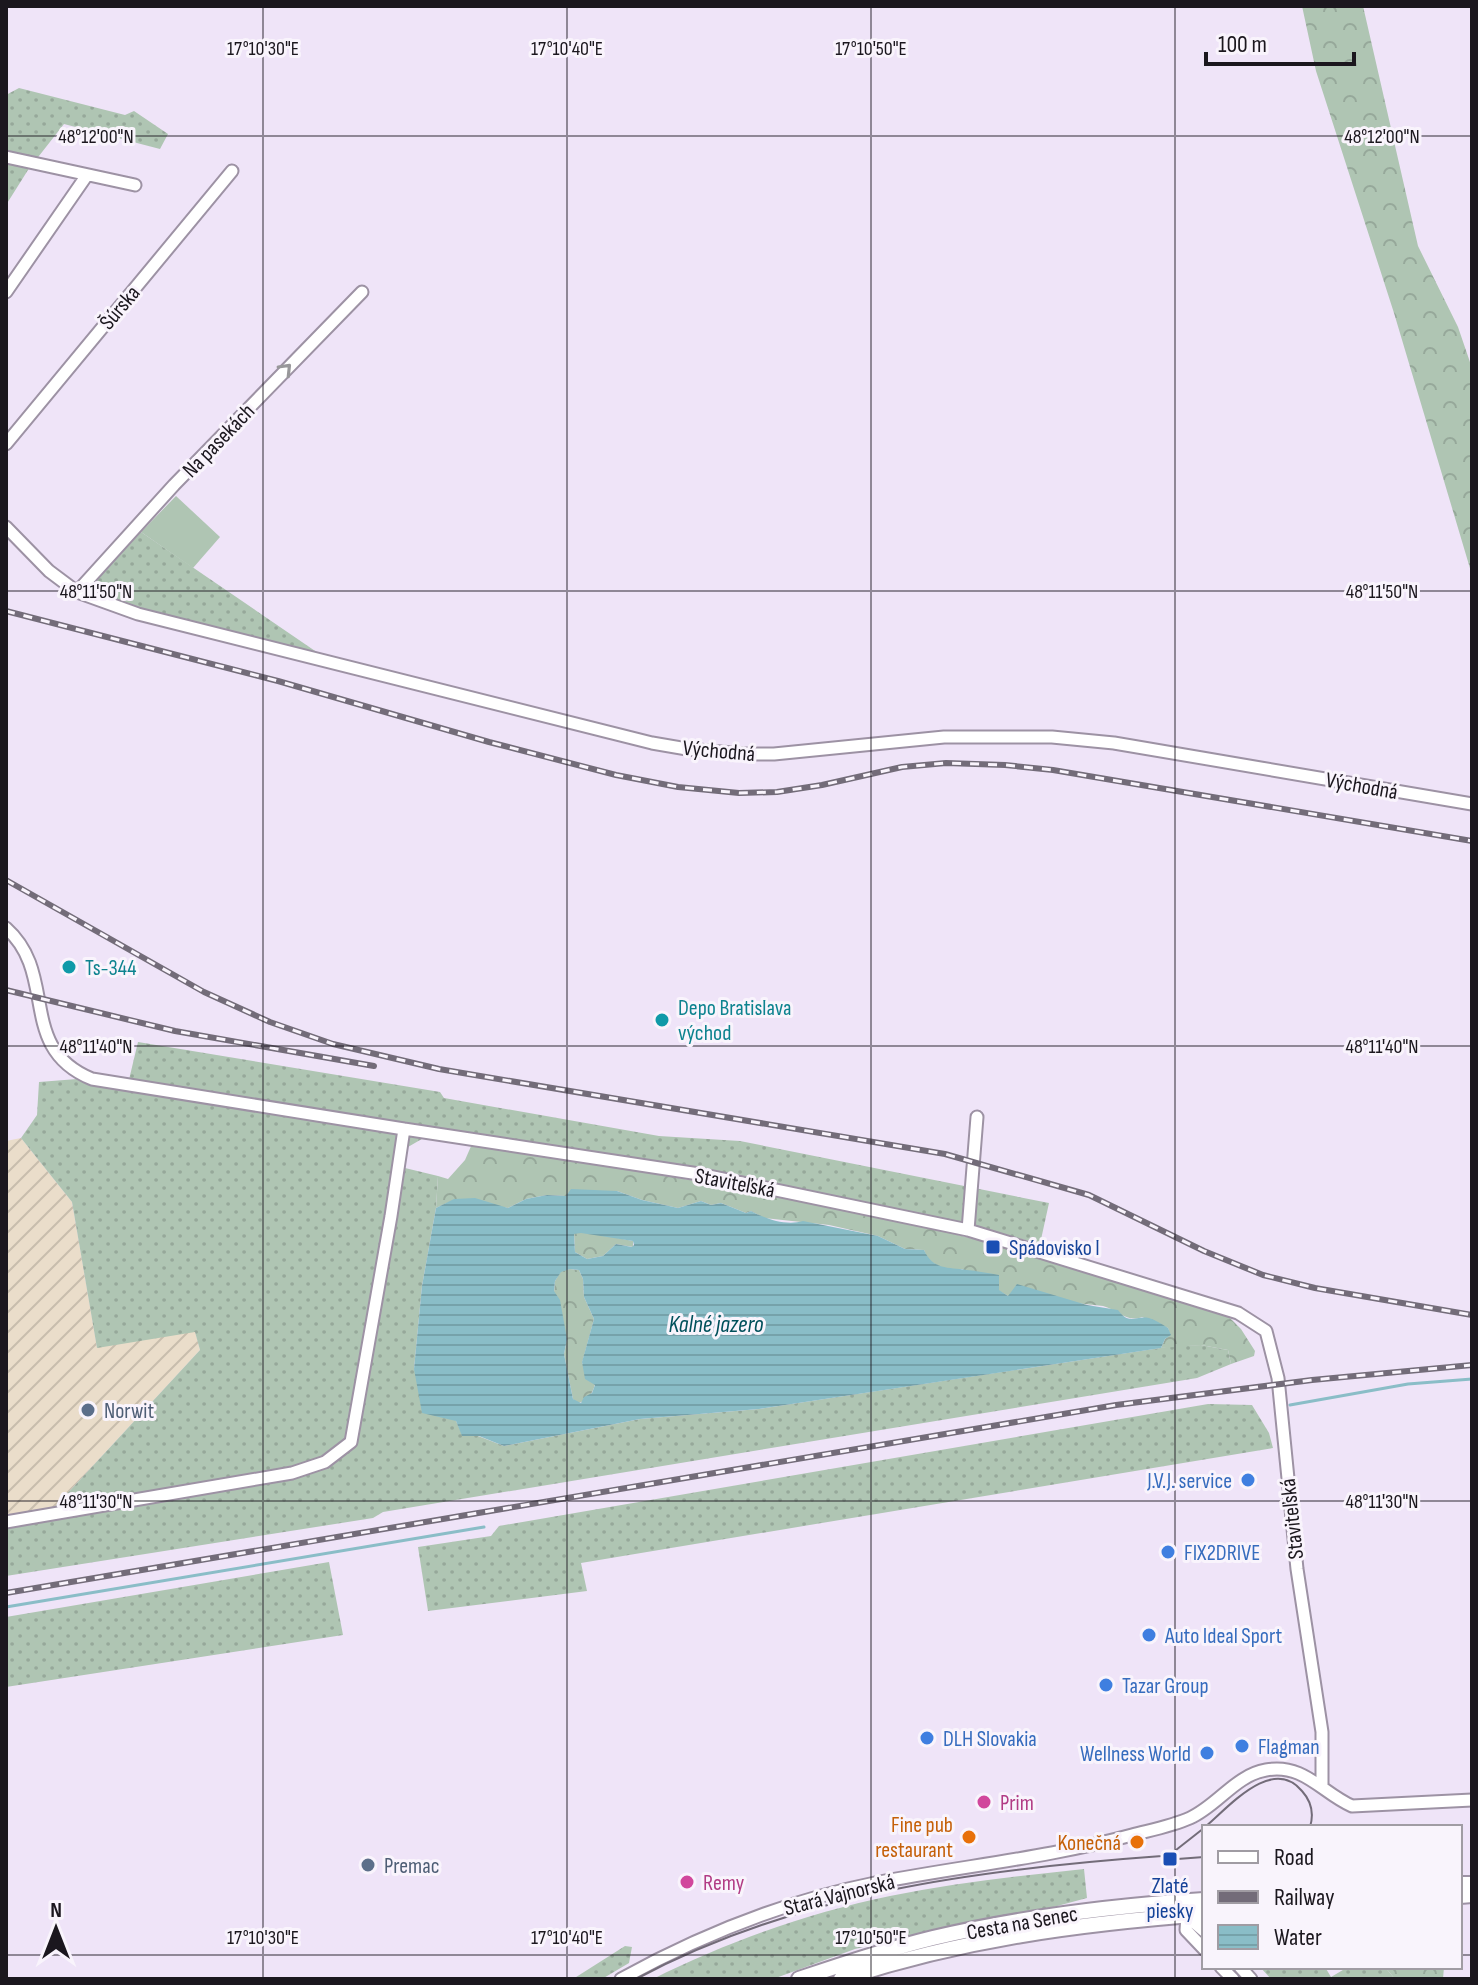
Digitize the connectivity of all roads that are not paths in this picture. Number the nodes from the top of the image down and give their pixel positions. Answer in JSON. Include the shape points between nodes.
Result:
{"nodes":[{"id":1,"x":6,"y":157,"type":"edge"},
{"id":2,"x":232,"y":171,"type":"dead end"},
{"id":3,"x":87,"y":175,"type":"junction"},
{"id":4,"x":135,"y":185,"type":"dead end"},
{"id":5,"x":6,"y":292,"type":"edge"},
{"id":6,"x":362,"y":292,"type":"dead end"},
{"id":7,"x":6,"y":444,"type":"edge"},
{"id":8,"x":6,"y":527,"type":"edge"},
{"id":9,"x":77,"y":592,"type":"junction"},
{"id":10,"x":1472,"y":804,"type":"edge"},
{"id":11,"x":6,"y":928,"type":"edge"},
{"id":12,"x":977,"y":1117,"type":"dead end"},
{"id":13,"x":404,"y":1129,"type":"junction"},
{"id":14,"x":968,"y":1230,"type":"junction"},
{"id":15,"x":6,"y":1522,"type":"edge"},
{"id":16,"x":1322,"y":1784,"type":"junction"},
{"id":17,"x":1472,"y":1800,"type":"edge"},
{"id":18,"x":1202,"y":1900,"type":"edge"},
{"id":19,"x":1158,"y":1903,"type":"junction"},
{"id":20,"x":1202,"y":1907,"type":"edge"},
{"id":21,"x":1202,"y":1914,"type":"edge"},
{"id":22,"x":1187,"y":1915,"type":"junction"},
{"id":23,"x":1202,"y":1929,"type":"edge"},
{"id":24,"x":1202,"y":1947,"type":"edge"},
{"id":25,"x":621,"y":1979,"type":"edge"},
{"id":26,"x":799,"y":1979,"type":"edge"},
{"id":27,"x":841,"y":1979,"type":"edge"}],
"edges":[{"from":1,"to":3,"type":"street"},
{"from":2,"to":7,"type":"street","name":"Šúrska"},
{"from":3,"to":4,"type":"street"},
{"from":3,"to":5,"type":"street"},
{"from":9,"to":6,"type":"street","name":"Na pasekách","one_way":true},
{"from":8,"to":9,"type":"street","name":"Východná"},
{"from":9,"to":10,"type":"street","name":"Východná","via":[[138,614],[687,749],[774,754],[944,737],[1052,737]]},
{"from":11,"to":13,"type":"street","name":"Staviteľská","via":[[26,951],[53,1048],[75,1072]]},
{"from":12,"to":14,"type":"street"},
{"from":13,"to":14,"type":"street","name":"Staviteľská","via":[[699,1174]]},
{"from":13,"to":15,"type":"street","via":[[351,1442],[325,1462],[292,1473]]},
{"from":14,"to":16,"type":"street","name":"Staviteľská","via":[[1238,1313],[1266,1331],[1279,1384],[1297,1569],[1322,1732]]},
{"from":16,"to":17,"type":"street","name":"Stará Vajnorská","via":[[1352,1806]]},
{"from":16,"to":25,"type":"street","name":"Stará Vajnorská","via":[[1292,1771],[1256,1772],[1190,1818],[1043,1855],[833,1893],[767,1912]]},
{"from":18,"to":19,"type":"main road","name":"Cesta na Senec"},
{"from":19,"to":22,"type":"street"},
{"from":19,"to":26,"type":"main road","name":"Cesta na Senec","via":[[954,1934]]},
{"from":20,"to":22,"type":"street","name":"Cesta na Senec"},
{"from":21,"to":22,"type":"main road","name":"Cesta na Senec"},
{"from":22,"to":23,"type":"street"},
{"from":22,"to":24,"type":"street","via":[[1186,1930]]},
{"from":22,"to":27,"type":"main road","name":"Cesta na Senec","via":[[1015,1934],[940,1949]]}]}
